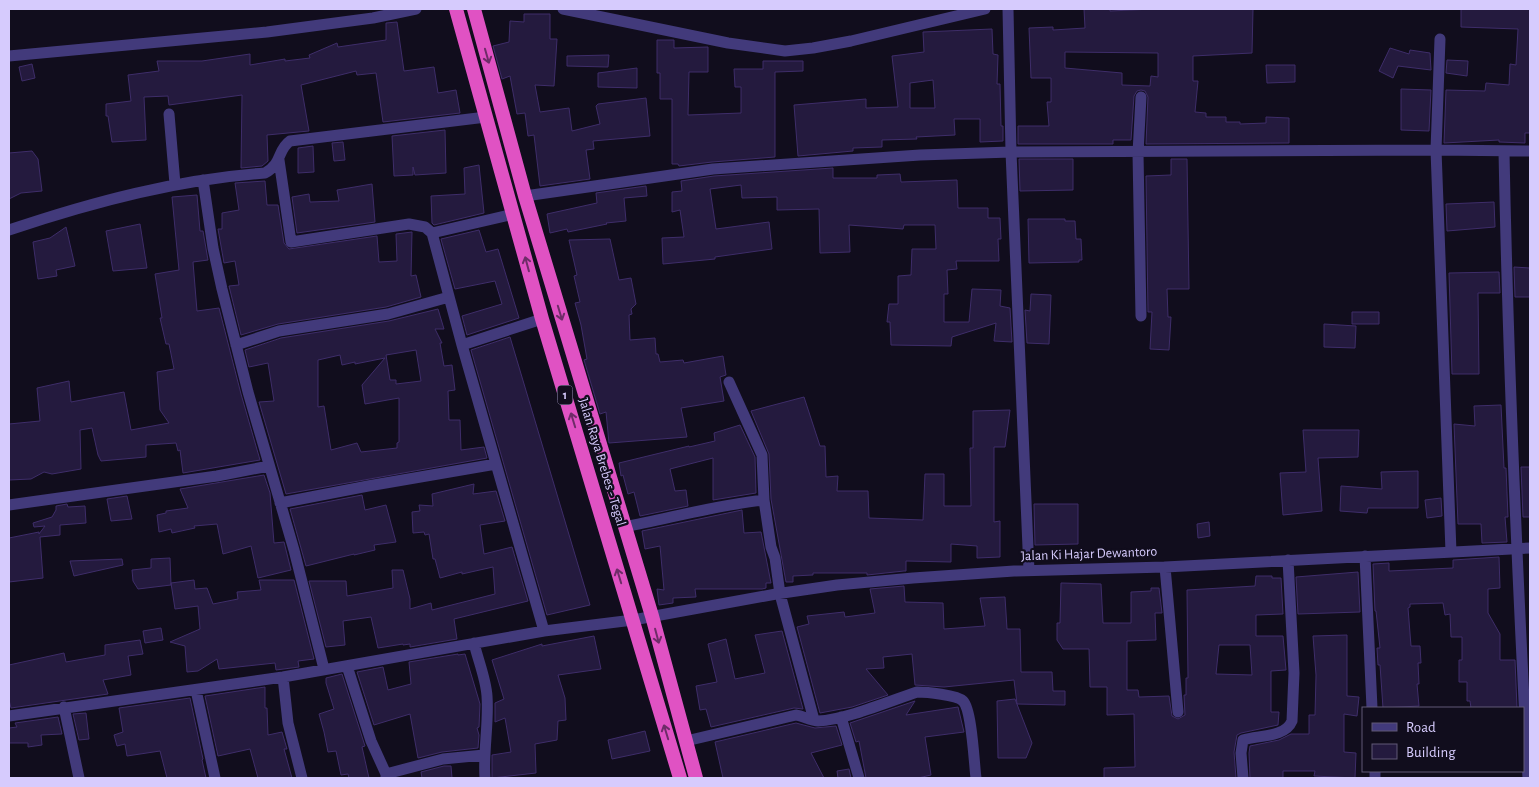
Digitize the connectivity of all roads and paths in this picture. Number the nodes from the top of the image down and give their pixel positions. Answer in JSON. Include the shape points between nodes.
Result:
{"nodes":[{"id":1,"x":416,"y":9,"type":"edge"},
{"id":2,"x":456,"y":9,"type":"edge"},
{"id":3,"x":474,"y":9,"type":"edge"},
{"id":4,"x":563,"y":9,"type":"edge"},
{"id":5,"x":984,"y":9,"type":"edge"},
{"id":6,"x":1008,"y":9,"type":"edge"},
{"id":7,"x":1440,"y":39,"type":"dead end"},
{"id":8,"x":9,"y":56,"type":"edge"},
{"id":9,"x":1141,"y":97,"type":"dead end"},
{"id":10,"x":169,"y":114,"type":"dead end"},
{"id":11,"x":486,"y":117,"type":"junction"},
{"id":12,"x":1436,"y":150,"type":"junction"},
{"id":13,"x":1530,"y":151,"type":"edge"},
{"id":14,"x":1011,"y":152,"type":"junction"},
{"id":15,"x":1504,"y":152,"type":"junction"},
{"id":16,"x":1138,"y":153,"type":"junction"},
{"id":17,"x":279,"y":160,"type":"junction"},
{"id":18,"x":203,"y":180,"type":"junction"},
{"id":19,"x":176,"y":184,"type":"junction"},
{"id":20,"x":525,"y":196,"type":"junction"},
{"id":21,"x":514,"y":214,"type":"junction"},
{"id":22,"x":9,"y":230,"type":"edge"},
{"id":23,"x":432,"y":233,"type":"junction"},
{"id":24,"x":449,"y":296,"type":"junction"},
{"id":25,"x":1140,"y":316,"type":"dead end"},
{"id":26,"x":542,"y":319,"type":"junction"},
{"id":27,"x":236,"y":345,"type":"junction"},
{"id":28,"x":462,"y":345,"type":"junction"},
{"id":29,"x":729,"y":382,"type":"dead end"},
{"id":30,"x":496,"y":464,"type":"junction"},
{"id":31,"x":269,"y":466,"type":"junction"},
{"id":32,"x":764,"y":500,"type":"junction"},
{"id":33,"x":280,"y":503,"type":"junction"},
{"id":34,"x":9,"y":505,"type":"edge"},
{"id":35,"x":624,"y":527,"type":"junction"},
{"id":36,"x":1516,"y":548,"type":"junction"},
{"id":37,"x":1530,"y":548,"type":"edge"},
{"id":38,"x":1451,"y":552,"type":"junction"},
{"id":39,"x":1365,"y":556,"type":"junction"},
{"id":40,"x":1288,"y":560,"type":"junction"},
{"id":41,"x":1165,"y":567,"type":"junction"},
{"id":42,"x":1029,"y":571,"type":"junction"},
{"id":43,"x":780,"y":594,"type":"junction"},
{"id":44,"x":652,"y":616,"type":"junction"},
{"id":45,"x":633,"y":620,"type":"junction"},
{"id":46,"x":544,"y":630,"type":"junction"},
{"id":47,"x":474,"y":643,"type":"junction"},
{"id":48,"x":347,"y":666,"type":"junction"},
{"id":49,"x":324,"y":669,"type":"junction"},
{"id":50,"x":282,"y":677,"type":"junction"},
{"id":51,"x":196,"y":690,"type":"junction"},
{"id":52,"x":64,"y":707,"type":"junction"},
{"id":53,"x":1372,"y":707,"type":"edge"},
{"id":54,"x":1178,"y":712,"type":"dead end"},
{"id":55,"x":9,"y":716,"type":"edge"},
{"id":56,"x":841,"y":717,"type":"junction"},
{"id":57,"x":814,"y":720,"type":"junction"},
{"id":58,"x":686,"y":741,"type":"junction"},
{"id":59,"x":484,"y":755,"type":"junction"},
{"id":60,"x":386,"y":776,"type":"edge"},
{"id":61,"x":79,"y":778,"type":"edge"},
{"id":62,"x":215,"y":778,"type":"edge"},
{"id":63,"x":302,"y":778,"type":"edge"},
{"id":64,"x":484,"y":778,"type":"edge"},
{"id":65,"x":680,"y":778,"type":"edge"},
{"id":66,"x":696,"y":778,"type":"edge"},
{"id":67,"x":858,"y":778,"type":"edge"},
{"id":68,"x":976,"y":778,"type":"edge"},
{"id":69,"x":1243,"y":778,"type":"edge"},
{"id":70,"x":1528,"y":778,"type":"edge"}],
"edges":[{"from":1,"to":8,"type":"street","via":[[268,32]]},
{"from":2,"to":11,"type":"highway","name":"Jalan Raya Brebes - Tegal","number":"1"},
{"from":3,"to":20,"type":"highway","name":"Jalan Raya Brebes - Tegal","number":"1","one_way":true},
{"from":4,"to":5,"type":"street","via":[[728,43],[785,51],[851,41]]},
{"from":6,"to":14,"type":"street"},
{"from":7,"to":12,"type":"street"},
{"from":9,"to":16,"type":"street"},
{"from":10,"to":19,"type":"street"},
{"from":11,"to":17,"type":"street","via":[[290,141],[284,146]]},
{"from":11,"to":21,"type":"highway","name":"Jalan Raya Brebes - Tegal","number":"1"},
{"from":12,"to":15,"type":"street"},
{"from":12,"to":16,"type":"street"},
{"from":12,"to":38,"type":"street"},
{"from":13,"to":15,"type":"street"},
{"from":14,"to":16,"type":"street"},
{"from":14,"to":20,"type":"street","via":[[713,169]]},
{"from":14,"to":42,"type":"street"},
{"from":15,"to":36,"type":"street"},
{"from":16,"to":25,"type":"street"},
{"from":17,"to":18,"type":"street","via":[[266,173]]},
{"from":17,"to":23,"type":"street","via":[[291,242],[413,224]]},
{"from":18,"to":19,"type":"street"},
{"from":18,"to":27,"type":"street","via":[[213,248]]},
{"from":19,"to":22,"type":"street","via":[[70,209]]},
{"from":20,"to":35,"type":"highway","name":"Jalan Raya Brebes - Tegal","number":"1","one_way":true},
{"from":21,"to":23,"type":"street"},
{"from":26,"to":21,"type":"highway","name":"Jalan Raya Brebes - Tegal","number":"1","one_way":true},
{"from":23,"to":24,"type":"street"},
{"from":24,"to":27,"type":"street","via":[[388,314],[279,331]]},
{"from":24,"to":28,"type":"street"},
{"from":26,"to":28,"type":"street"},
{"from":45,"to":26,"type":"highway","name":"Jalan Raya Brebes - Tegal","number":"1","one_way":true},
{"from":27,"to":31,"type":"street"},
{"from":28,"to":30,"type":"street"},
{"from":29,"to":32,"type":"street","via":[[762,455]]},
{"from":30,"to":33,"type":"street"},
{"from":30,"to":46,"type":"street"},
{"from":31,"to":33,"type":"street"},
{"from":31,"to":34,"type":"street"},
{"from":32,"to":35,"type":"street"},
{"from":32,"to":43,"type":"street"},
{"from":33,"to":49,"type":"street"},
{"from":35,"to":44,"type":"highway","name":"Jalan Raya Brebes - Tegal","number":"1"},
{"from":36,"to":37,"type":"street","name":"Jalan Ki Hajar Dewantoro"},
{"from":36,"to":38,"type":"street","name":"Jalan Ki Hajar Dewantoro"},
{"from":36,"to":70,"type":"street"},
{"from":38,"to":39,"type":"street","name":"Jalan Ki Hajar Dewantoro"},
{"from":39,"to":40,"type":"street","name":"Jalan Ki Hajar Dewantoro"},
{"from":39,"to":53,"type":"street"},
{"from":40,"to":41,"type":"street","name":"Jalan Ki Hajar Dewantoro"},
{"from":40,"to":69,"type":"street","via":[[1294,673],[1292,721],[1283,731],[1243,740]]},
{"from":41,"to":42,"type":"street","name":"Jalan Ki Hajar Dewantoro"},
{"from":41,"to":54,"type":"street"},
{"from":42,"to":43,"type":"street","name":"Jalan Ki Hajar Dewantoro","via":[[904,578]]},
{"from":43,"to":44,"type":"street","name":"Jalan Ki Hajar Dewantoro"},
{"from":43,"to":57,"type":"street"},
{"from":44,"to":45,"type":"street","name":"Jalan Ki Hajar Dewantoro"},
{"from":44,"to":58,"type":"highway","name":"Jalan Raya Brebes - Tegal","number":"1","one_way":true},
{"from":45,"to":46,"type":"street","name":"Jalan Ki Hajar Dewantoro"},
{"from":65,"to":45,"type":"highway","name":"Jalan Raya Brebes - Tegal","number":"1","one_way":true},
{"from":46,"to":47,"type":"street","name":"Jalan Ki Hajar Dewantoro"},
{"from":47,"to":48,"type":"street","name":"Jalan Ki Hajar Dewantoro"},
{"from":47,"to":59,"type":"street","via":[[487,694]]},
{"from":48,"to":49,"type":"street","name":"Jalan Ki Hajar Dewantoro"},
{"from":48,"to":60,"type":"street"},
{"from":49,"to":50,"type":"street","name":"Jalan Ki Hajar Dewantoro"},
{"from":50,"to":51,"type":"street","name":"Jalan Ki Hajar Dewantoro"},
{"from":50,"to":63,"type":"street","via":[[288,723]]},
{"from":51,"to":52,"type":"street","name":"Jalan Ki Hajar Dewantoro"},
{"from":51,"to":62,"type":"street"},
{"from":52,"to":55,"type":"street","name":"Jalan Ki Hajar Dewantoro"},
{"from":52,"to":61,"type":"street"},
{"from":56,"to":57,"type":"street"},
{"from":56,"to":67,"type":"street"},
{"from":56,"to":68,"type":"street","via":[[917,692],[962,700],[970,721]]},
{"from":57,"to":58,"type":"street","via":[[796,716]]},
{"from":58,"to":66,"type":"highway","name":"Jalan Raya Brebes - Tegal","number":"1"},
{"from":59,"to":60,"type":"street","via":[[442,759]]},
{"from":59,"to":64,"type":"street"}]}
